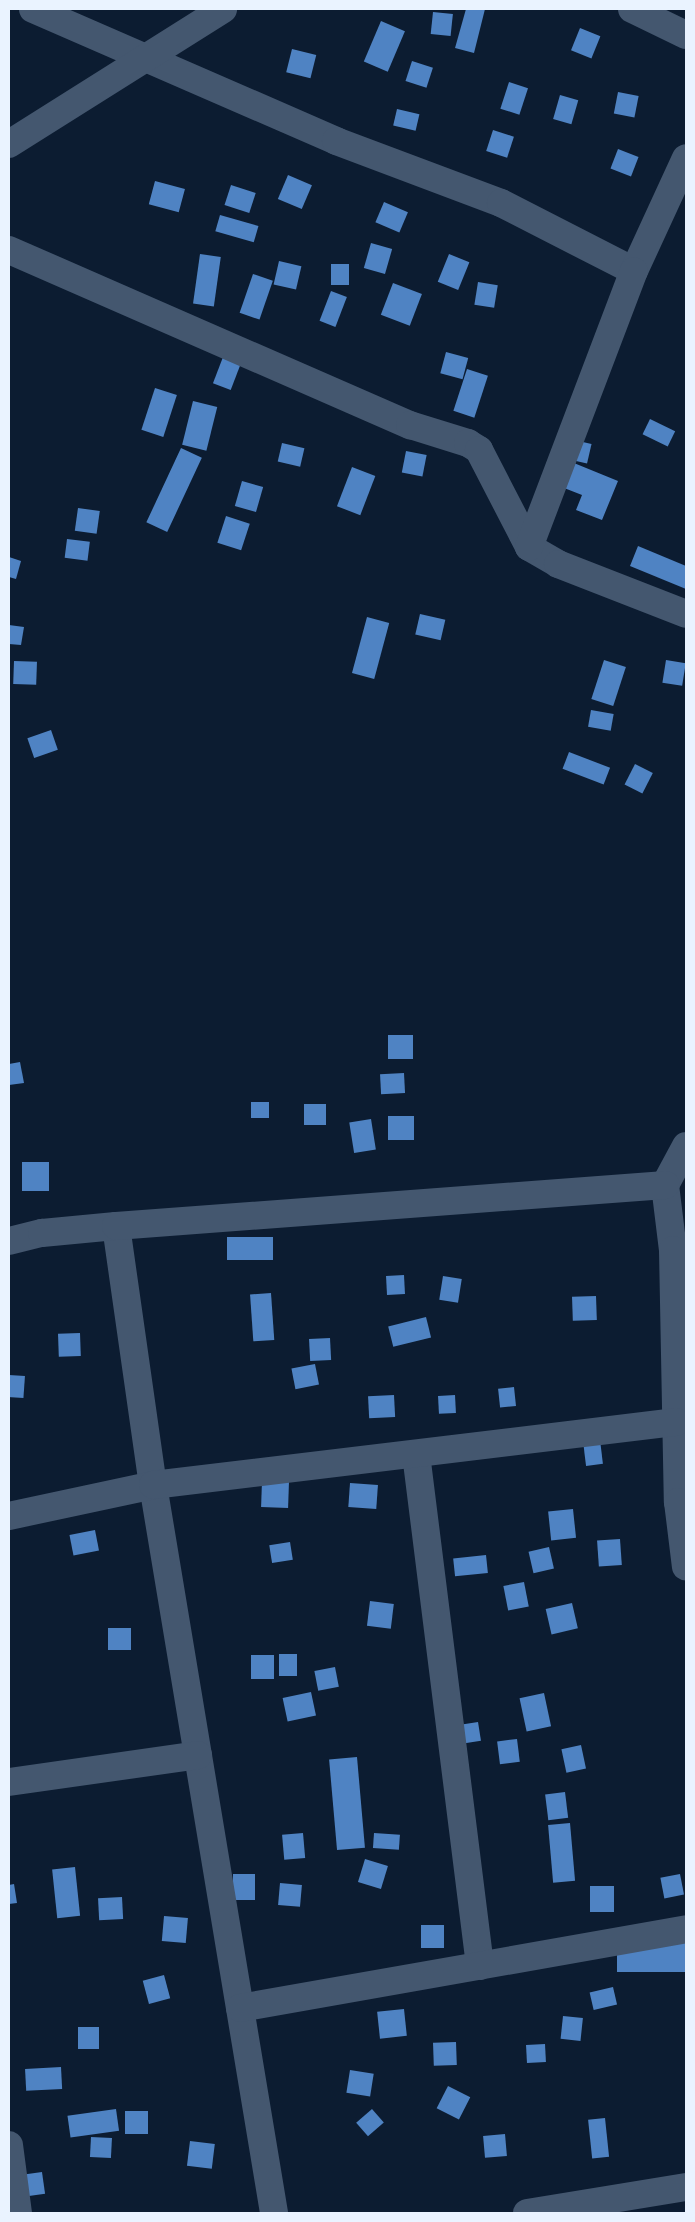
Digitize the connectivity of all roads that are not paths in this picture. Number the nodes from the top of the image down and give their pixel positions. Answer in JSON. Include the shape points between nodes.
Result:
{"nodes":[{"id":1,"x":33,"y":9,"type":"edge"},
{"id":2,"x":223,"y":9,"type":"edge"},
{"id":3,"x":632,"y":9,"type":"edge"},
{"id":4,"x":686,"y":36,"type":"edge"},
{"id":5,"x":144,"y":60,"type":"junction"},
{"id":6,"x":9,"y":144,"type":"edge"},
{"id":7,"x":686,"y":158,"type":"edge"},
{"id":8,"x":9,"y":250,"type":"edge"},
{"id":9,"x":634,"y":271,"type":"junction"},
{"id":10,"x":529,"y":547,"type":"junction"},
{"id":11,"x":686,"y":614,"type":"edge"},
{"id":12,"x":686,"y":1146,"type":"edge"},
{"id":13,"x":665,"y":1185,"type":"junction"},
{"id":14,"x":116,"y":1226,"type":"junction"},
{"id":15,"x":9,"y":1241,"type":"edge"},
{"id":16,"x":676,"y":1422,"type":"junction"},
{"id":17,"x":416,"y":1454,"type":"junction"},
{"id":18,"x":153,"y":1485,"type":"junction"},
{"id":19,"x":9,"y":1516,"type":"edge"},
{"id":20,"x":686,"y":1567,"type":"edge"},
{"id":21,"x":198,"y":1755,"type":"junction"},
{"id":22,"x":9,"y":1782,"type":"edge"},
{"id":23,"x":686,"y":1929,"type":"edge"},
{"id":24,"x":480,"y":1966,"type":"junction"},
{"id":25,"x":240,"y":2008,"type":"junction"},
{"id":26,"x":9,"y":2145,"type":"edge"},
{"id":27,"x":686,"y":2187,"type":"edge"},
{"id":28,"x":18,"y":2213,"type":"edge"},
{"id":29,"x":274,"y":2213,"type":"edge"},
{"id":30,"x":527,"y":2213,"type":"edge"}],
"edges":[{"from":1,"to":5,"type":"street"},
{"from":2,"to":5,"type":"street"},
{"from":3,"to":4,"type":"street"},
{"from":5,"to":6,"type":"street"},
{"from":5,"to":9,"type":"street","via":[[336,141],[501,203]]},
{"from":7,"to":9,"type":"street"},
{"from":8,"to":10,"type":"street","via":[[410,425],[468,443],[479,450]]},
{"from":9,"to":10,"type":"street"},
{"from":10,"to":11,"type":"street","via":[[558,564]]},
{"from":12,"to":13,"type":"street"},
{"from":13,"to":14,"type":"street"},
{"from":13,"to":16,"type":"street","via":[[672,1250]]},
{"from":14,"to":15,"type":"street","via":[[42,1233]]},
{"from":14,"to":18,"type":"street"},
{"from":16,"to":17,"type":"street"},
{"from":16,"to":20,"type":"street","via":[[678,1502]]},
{"from":17,"to":18,"type":"street"},
{"from":17,"to":24,"type":"street"},
{"from":18,"to":19,"type":"street"},
{"from":18,"to":21,"type":"street"},
{"from":21,"to":22,"type":"street"},
{"from":21,"to":25,"type":"street"},
{"from":23,"to":24,"type":"street"},
{"from":24,"to":25,"type":"street"},
{"from":25,"to":29,"type":"street"},
{"from":26,"to":28,"type":"street"},
{"from":27,"to":30,"type":"street"}]}
